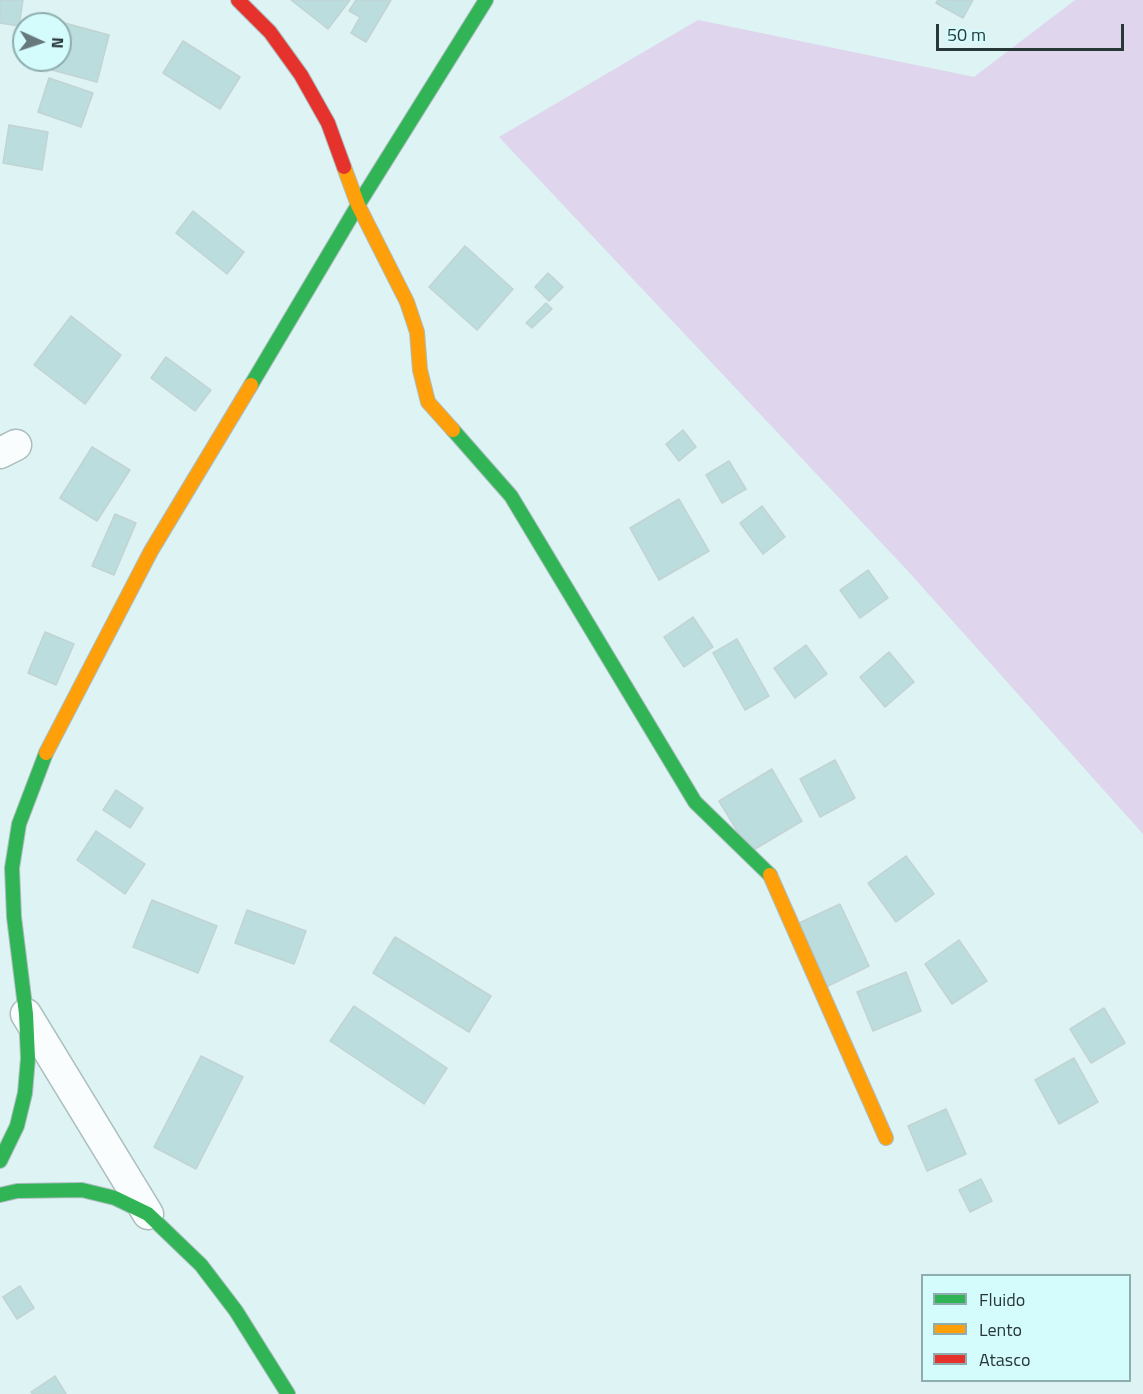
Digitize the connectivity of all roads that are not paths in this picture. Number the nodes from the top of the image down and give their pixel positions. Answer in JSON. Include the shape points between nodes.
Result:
{"nodes":[{"id":1,"x":238,"y":0,"type":"edge"},
{"id":2,"x":486,"y":0,"type":"edge"},
{"id":3,"x":358,"y":205,"type":"junction"},
{"id":4,"x":0,"y":878,"type":"edge"},
{"id":5,"x":14,"y":917,"type":"junction"},
{"id":6,"x":26,"y":1014,"type":"junction"},
{"id":7,"x":886,"y":1138,"type":"dead end"},
{"id":8,"x":0,"y":1161,"type":"edge"},
{"id":9,"x":0,"y":1195,"type":"edge"},
{"id":10,"x":148,"y":1214,"type":"junction"},
{"id":11,"x":288,"y":1394,"type":"edge"}],
"edges":[{"from":1,"to":3,"type":"street","via":[[270,32],[301,75],[328,123]]},
{"from":2,"to":3,"type":"street"},
{"from":3,"to":5,"type":"street","via":[[151,551],[52,736],[19,824],[12,868]]},
{"from":3,"to":7,"type":"street","via":[[407,302],[417,332],[428,402],[511,496],[695,802],[768,871]]},
{"from":4,"to":5,"type":"street"},
{"from":5,"to":6,"type":"street"},
{"from":6,"to":8,"type":"street","via":[[25,1093],[17,1126]]},
{"from":6,"to":10,"type":"street"},
{"from":9,"to":10,"type":"street","via":[[82,1190],[115,1198]]},
{"from":10,"to":11,"type":"street","via":[[201,1265],[236,1311]]}]}
